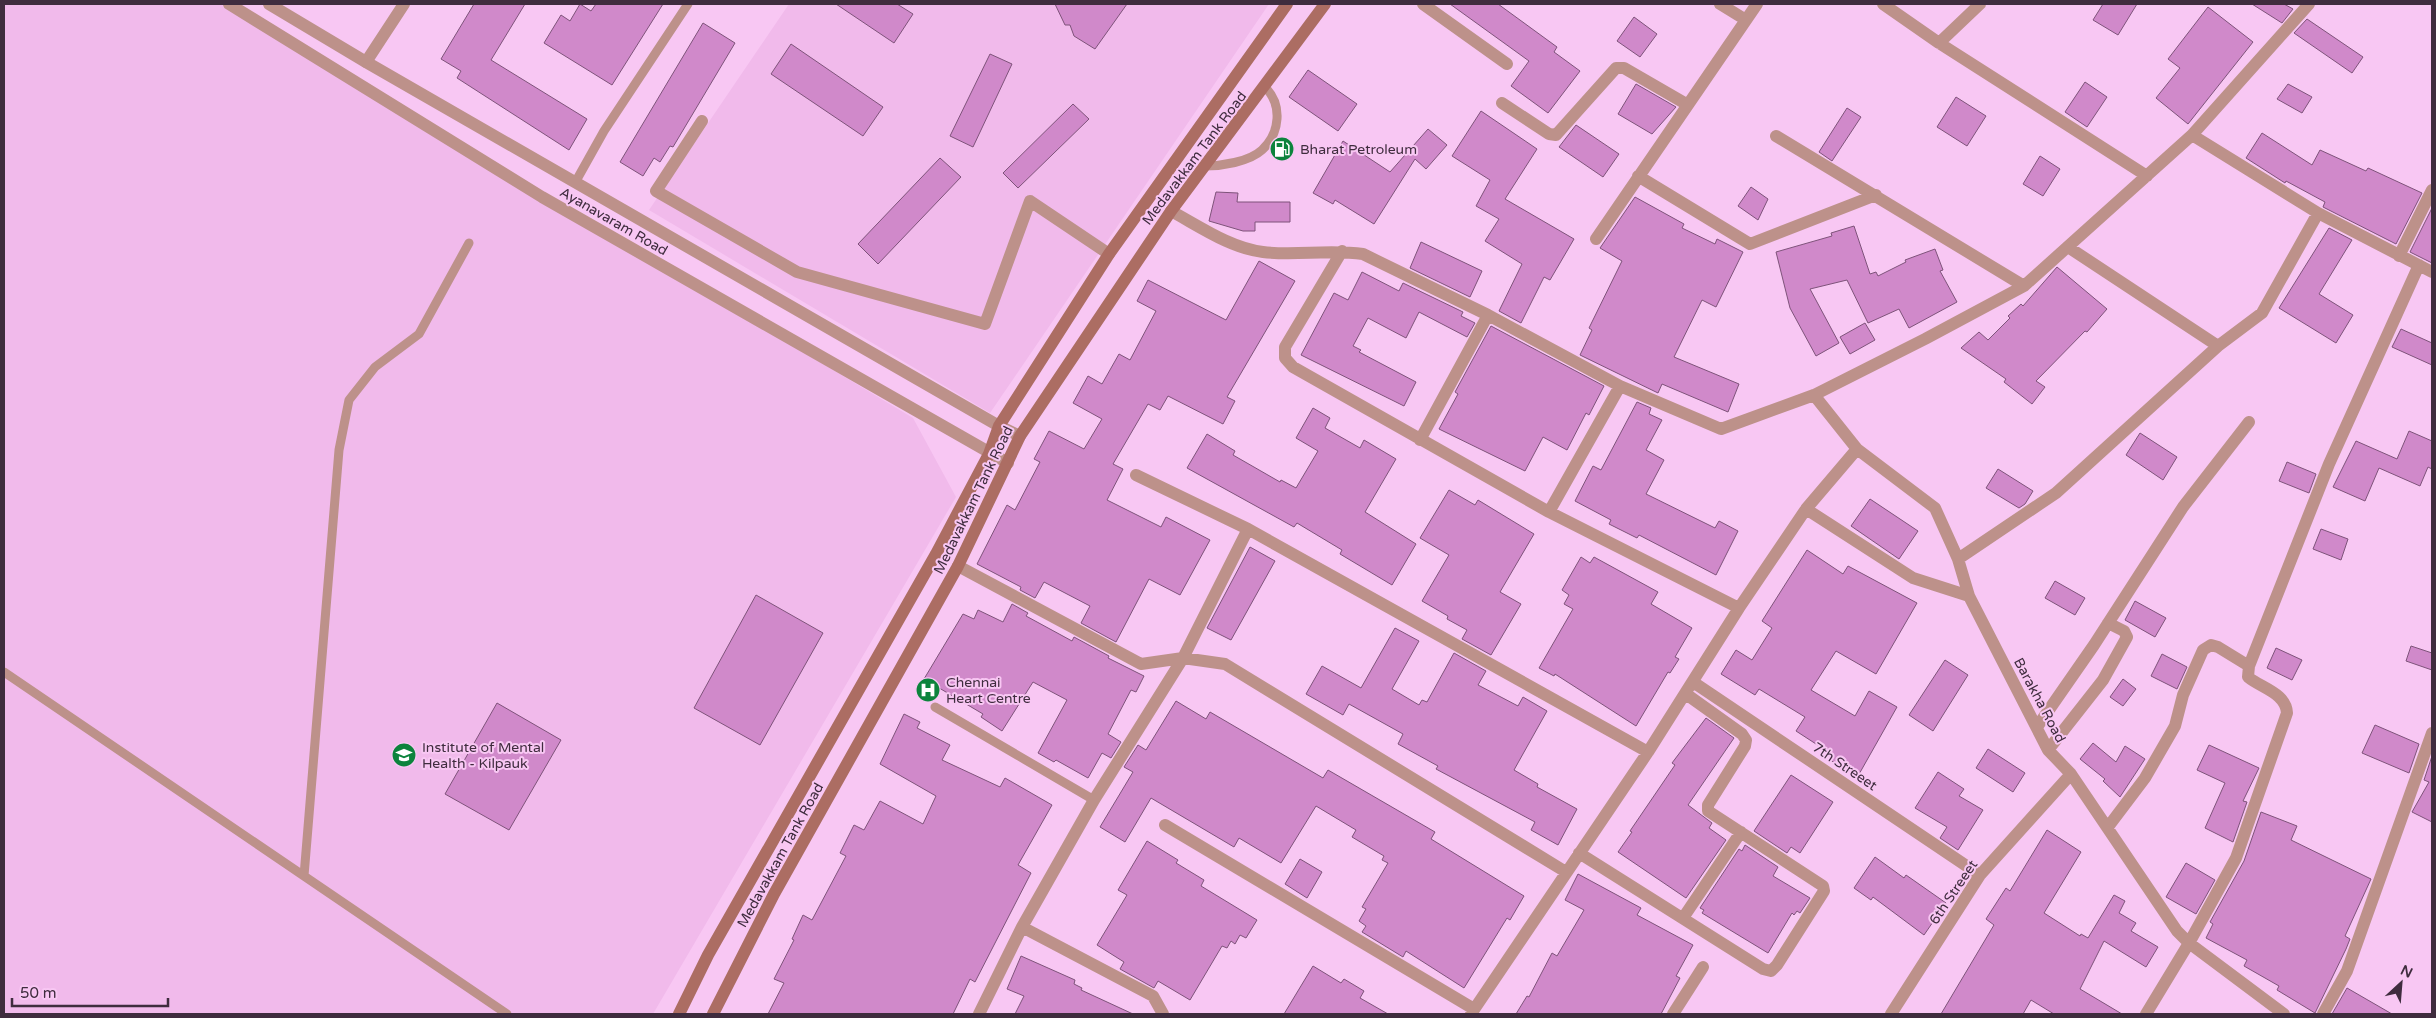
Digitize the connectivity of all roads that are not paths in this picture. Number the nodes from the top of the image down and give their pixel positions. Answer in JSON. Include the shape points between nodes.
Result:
{"nodes":[{"id":1,"x":229,"y":4,"type":"edge"},
{"id":2,"x":269,"y":4,"type":"edge"},
{"id":3,"x":404,"y":4,"type":"edge"},
{"id":4,"x":688,"y":4,"type":"edge"},
{"id":5,"x":1325,"y":4,"type":"edge"},
{"id":6,"x":1423,"y":4,"type":"edge"},
{"id":7,"x":1720,"y":4,"type":"edge"},
{"id":8,"x":1757,"y":4,"type":"edge"},
{"id":9,"x":1883,"y":4,"type":"edge"},
{"id":10,"x":1980,"y":4,"type":"edge"},
{"id":11,"x":2309,"y":4,"type":"edge"},
{"id":12,"x":1285,"y":5,"type":"edge"},
{"id":13,"x":1746,"y":20,"type":"junction"},
{"id":14,"x":1939,"y":43,"type":"junction"},
{"id":15,"x":366,"y":62,"type":"junction"},
{"id":16,"x":1507,"y":64,"type":"dead end"},
{"id":17,"x":1265,"y":87,"type":"junction"},
{"id":18,"x":1502,"y":102,"type":"dead end"},
{"id":19,"x":1688,"y":105,"type":"junction"},
{"id":20,"x":702,"y":121,"type":"dead end"},
{"id":21,"x":2192,"y":135,"type":"junction"},
{"id":22,"x":1776,"y":136,"type":"dead end"},
{"id":23,"x":1205,"y":166,"type":"junction"},
{"id":24,"x":1638,"y":176,"type":"junction"},
{"id":25,"x":2147,"y":176,"type":"junction"},
{"id":26,"x":576,"y":181,"type":"junction"},
{"id":27,"x":2432,"y":190,"type":"edge"},
{"id":28,"x":1876,"y":195,"type":"junction"},
{"id":29,"x":1171,"y":211,"type":"junction"},
{"id":30,"x":2318,"y":213,"type":"junction"},
{"id":31,"x":1596,"y":240,"type":"dead end"},
{"id":32,"x":469,"y":243,"type":"dead end"},
{"id":33,"x":2068,"y":247,"type":"junction"},
{"id":34,"x":1342,"y":251,"type":"junction"},
{"id":35,"x":1110,"y":254,"type":"junction"},
{"id":36,"x":2399,"y":256,"type":"junction"},
{"id":37,"x":2419,"y":265,"type":"junction"},
{"id":38,"x":2432,"y":272,"type":"edge"},
{"id":39,"x":2024,"y":286,"type":"junction"},
{"id":40,"x":1488,"y":315,"type":"junction"},
{"id":41,"x":2218,"y":346,"type":"junction"},
{"id":42,"x":1620,"y":386,"type":"junction"},
{"id":43,"x":1814,"y":395,"type":"junction"},
{"id":44,"x":2249,"y":422,"type":"dead end"},
{"id":45,"x":999,"y":426,"type":"junction"},
{"id":46,"x":1020,"y":436,"type":"junction"},
{"id":47,"x":1420,"y":440,"type":"junction"},
{"id":48,"x":1857,"y":449,"type":"junction"},
{"id":49,"x":989,"y":454,"type":"junction"},
{"id":50,"x":1008,"y":463,"type":"junction"},
{"id":51,"x":1136,"y":474,"type":"dead end"},
{"id":52,"x":1806,"y":508,"type":"junction"},
{"id":53,"x":1549,"y":512,"type":"junction"},
{"id":54,"x":1248,"y":529,"type":"junction"},
{"id":55,"x":1958,"y":560,"type":"junction"},
{"id":56,"x":958,"y":566,"type":"junction"},
{"id":57,"x":1969,"y":596,"type":"junction"},
{"id":58,"x":1739,"y":608,"type":"junction"},
{"id":59,"x":2108,"y":623,"type":"junction"},
{"id":60,"x":1183,"y":658,"type":"junction"},
{"id":61,"x":2249,"y":666,"type":"junction"},
{"id":62,"x":4,"y":672,"type":"edge"},
{"id":63,"x":1693,"y":682,"type":"junction"},
{"id":64,"x":1686,"y":694,"type":"junction"},
{"id":65,"x":935,"y":708,"type":"dead end"},
{"id":66,"x":2037,"y":727,"type":"junction"},
{"id":67,"x":2432,"y":732,"type":"edge"},
{"id":68,"x":2048,"y":750,"type":"junction"},
{"id":69,"x":1648,"y":752,"type":"junction"},
{"id":70,"x":2071,"y":774,"type":"junction"},
{"id":71,"x":1094,"y":800,"type":"junction"},
{"id":72,"x":1165,"y":825,"type":"dead end"},
{"id":73,"x":2108,"y":827,"type":"junction"},
{"id":74,"x":1740,"y":832,"type":"junction"},
{"id":75,"x":1579,"y":853,"type":"junction"},
{"id":76,"x":1566,"y":872,"type":"junction"},
{"id":77,"x":1980,"y":875,"type":"junction"},
{"id":78,"x":304,"y":876,"type":"junction"},
{"id":79,"x":1682,"y":918,"type":"junction"},
{"id":80,"x":1022,"y":927,"type":"junction"},
{"id":81,"x":2189,"y":943,"type":"junction"},
{"id":82,"x":1703,"y":968,"type":"dead end"},
{"id":83,"x":1473,"y":1012,"type":"edge"},
{"id":84,"x":507,"y":1014,"type":"edge"},
{"id":85,"x":679,"y":1014,"type":"edge"},
{"id":86,"x":713,"y":1014,"type":"edge"},
{"id":87,"x":979,"y":1014,"type":"edge"},
{"id":88,"x":1163,"y":1014,"type":"edge"},
{"id":89,"x":1673,"y":1014,"type":"edge"},
{"id":90,"x":1891,"y":1014,"type":"edge"},
{"id":91,"x":2146,"y":1014,"type":"edge"},
{"id":92,"x":2284,"y":1014,"type":"edge"},
{"id":93,"x":2323,"y":1014,"type":"edge"}],
"edges":[{"from":1,"to":49,"type":"street","name":"Ayanavaram Road","via":[[542,197]]},
{"from":2,"to":15,"type":"street","name":"Ayanavaram Road"},
{"from":3,"to":15,"type":"street"},
{"from":4,"to":26,"type":"lane","via":[[604,131]]},
{"from":5,"to":17,"type":"main road","name":"Medavakkam Tank Road"},
{"from":6,"to":16,"type":"street"},
{"from":7,"to":13,"type":"street"},
{"from":8,"to":13,"type":"street"},
{"from":9,"to":14,"type":"street"},
{"from":10,"to":14,"type":"street"},
{"from":11,"to":21,"type":"street"},
{"from":12,"to":35,"type":"main road","name":"Medavakkam Tank Road"},
{"from":13,"to":19,"type":"street"},
{"from":14,"to":25,"type":"street"},
{"from":15,"to":26,"type":"street","name":"Ayanavaram Road"},
{"from":17,"to":23,"type":"main road","name":"Medavakkam Tank Road"},
{"from":17,"to":23,"type":"lane","via":[[1275,101],[1277,126],[1261,151],[1223,166]]},
{"from":18,"to":19,"type":"street","via":[[1549,134],[1556,135],[1616,68],[1624,68]]},
{"from":19,"to":24,"type":"street"},
{"from":20,"to":35,"type":"street","via":[[656,191],[797,272],[985,324],[1030,201]]},
{"from":21,"to":25,"type":"street"},
{"from":21,"to":30,"type":"street"},
{"from":22,"to":28,"type":"street"},
{"from":23,"to":29,"type":"main road","name":"Medavakkam Tank Road"},
{"from":24,"to":28,"type":"street","via":[[1750,244]]},
{"from":24,"to":31,"type":"street"},
{"from":25,"to":33,"type":"street"},
{"from":26,"to":45,"type":"street","name":"Ayanavaram Road"},
{"from":27,"to":36,"type":"street"},
{"from":28,"to":39,"type":"street"},
{"from":29,"to":34,"type":"street","via":[[1232,243],[1262,252]]},
{"from":29,"to":46,"type":"main road","name":"Medavakkam Tank Road"},
{"from":30,"to":36,"type":"street"},
{"from":30,"to":41,"type":"street","via":[[2262,313]]},
{"from":32,"to":78,"type":"lane","via":[[419,334],[375,367],[349,400],[339,450]]},
{"from":33,"to":39,"type":"street"},
{"from":33,"to":41,"type":"street"},
{"from":34,"to":40,"type":"street","via":[[1363,254]]},
{"from":34,"to":47,"type":"street","via":[[1285,346],[1285,358],[1293,368]]},
{"from":35,"to":45,"type":"main road","name":"Medavakkam Tank Road"},
{"from":36,"to":37,"type":"street"},
{"from":37,"to":38,"type":"street"},
{"from":37,"to":61,"type":"street","via":[[2329,464]]},
{"from":39,"to":43,"type":"street"},
{"from":40,"to":42,"type":"street"},
{"from":40,"to":47,"type":"street"},
{"from":41,"to":55,"type":"street","via":[[2056,493]]},
{"from":42,"to":43,"type":"street","via":[[1721,429]]},
{"from":42,"to":53,"type":"street"},
{"from":43,"to":48,"type":"street","name":"Barakha Road"},
{"from":44,"to":59,"type":"street","via":[[2184,506]]},
{"from":45,"to":46,"type":"street","name":"Ayanavaram Road"},
{"from":45,"to":49,"type":"main road","name":"Medavakkam Tank Road"},
{"from":46,"to":50,"type":"main road","name":"Medavakkam Tank Road"},
{"from":47,"to":53,"type":"street"},
{"from":48,"to":52,"type":"street"},
{"from":48,"to":55,"type":"street","name":"Barakha Road","via":[[1935,508]]},
{"from":49,"to":50,"type":"street","name":"Ayanavaram Road"},
{"from":49,"to":85,"type":"main road","name":"Medavakkam Tank Road","via":[[936,554],[708,955]]},
{"from":50,"to":56,"type":"main road","name":"Medavakkam Tank Road"},
{"from":51,"to":54,"type":"street"},
{"from":52,"to":57,"type":"street","via":[[1913,578]]},
{"from":52,"to":58,"type":"street"},
{"from":53,"to":58,"type":"street"},
{"from":54,"to":60,"type":"street"},
{"from":54,"to":69,"type":"street"},
{"from":55,"to":57,"type":"street","name":"Barakha Road"},
{"from":56,"to":60,"type":"street","via":[[1141,664]]},
{"from":56,"to":86,"type":"main road","name":"Medavakkam Tank Road","via":[[774,894]]},
{"from":57,"to":66,"type":"street","name":"Barakha Road"},
{"from":58,"to":63,"type":"street"},
{"from":59,"to":66,"type":"street"},
{"from":59,"to":68,"type":"street","via":[[2124,631],[2128,637],[2103,680]]},
{"from":60,"to":71,"type":"street"},
{"from":60,"to":76,"type":"street","via":[[1225,664]]},
{"from":61,"to":73,"type":"street","via":[[2218,647],[2211,645],[2203,650],[2183,695],[2175,726],[2145,778]]},
{"from":61,"to":81,"type":"street","via":[[2248,677],[2276,694],[2287,713],[2236,858]]},
{"from":62,"to":78,"type":"lane"},
{"from":63,"to":64,"type":"street"},
{"from":63,"to":77,"type":"street","name":"7th Streeet"},
{"from":64,"to":69,"type":"street"},
{"from":64,"to":74,"type":"street","via":[[1746,740],[1708,805],[1708,811]]},
{"from":65,"to":71,"type":"lane"},
{"from":66,"to":68,"type":"street","name":"Barakha Road"},
{"from":67,"to":93,"type":"street","via":[[2347,971]]},
{"from":68,"to":70,"type":"street","name":"Barakha Road"},
{"from":69,"to":75,"type":"street"},
{"from":70,"to":73,"type":"street","name":"Barakha Road"},
{"from":70,"to":77,"type":"street","name":"6th Streeet"},
{"from":71,"to":80,"type":"street"},
{"from":72,"to":83,"type":"street"},
{"from":73,"to":81,"type":"street","name":"Barakha Road","via":[[2177,931]]},
{"from":74,"to":79,"type":"street"},
{"from":74,"to":79,"type":"street","via":[[1823,886],[1824,891],[1777,965],[1771,971],[1763,969]]},
{"from":75,"to":76,"type":"street"},
{"from":75,"to":79,"type":"street"},
{"from":76,"to":83,"type":"street"},
{"from":77,"to":90,"type":"street","name":"6th Streeet"},
{"from":78,"to":84,"type":"lane"},
{"from":80,"to":87,"type":"street"},
{"from":80,"to":88,"type":"street","via":[[1152,996]]},
{"from":81,"to":91,"type":"street"},
{"from":81,"to":92,"type":"street","name":"Barakha Road"},
{"from":82,"to":89,"type":"street"}]}
